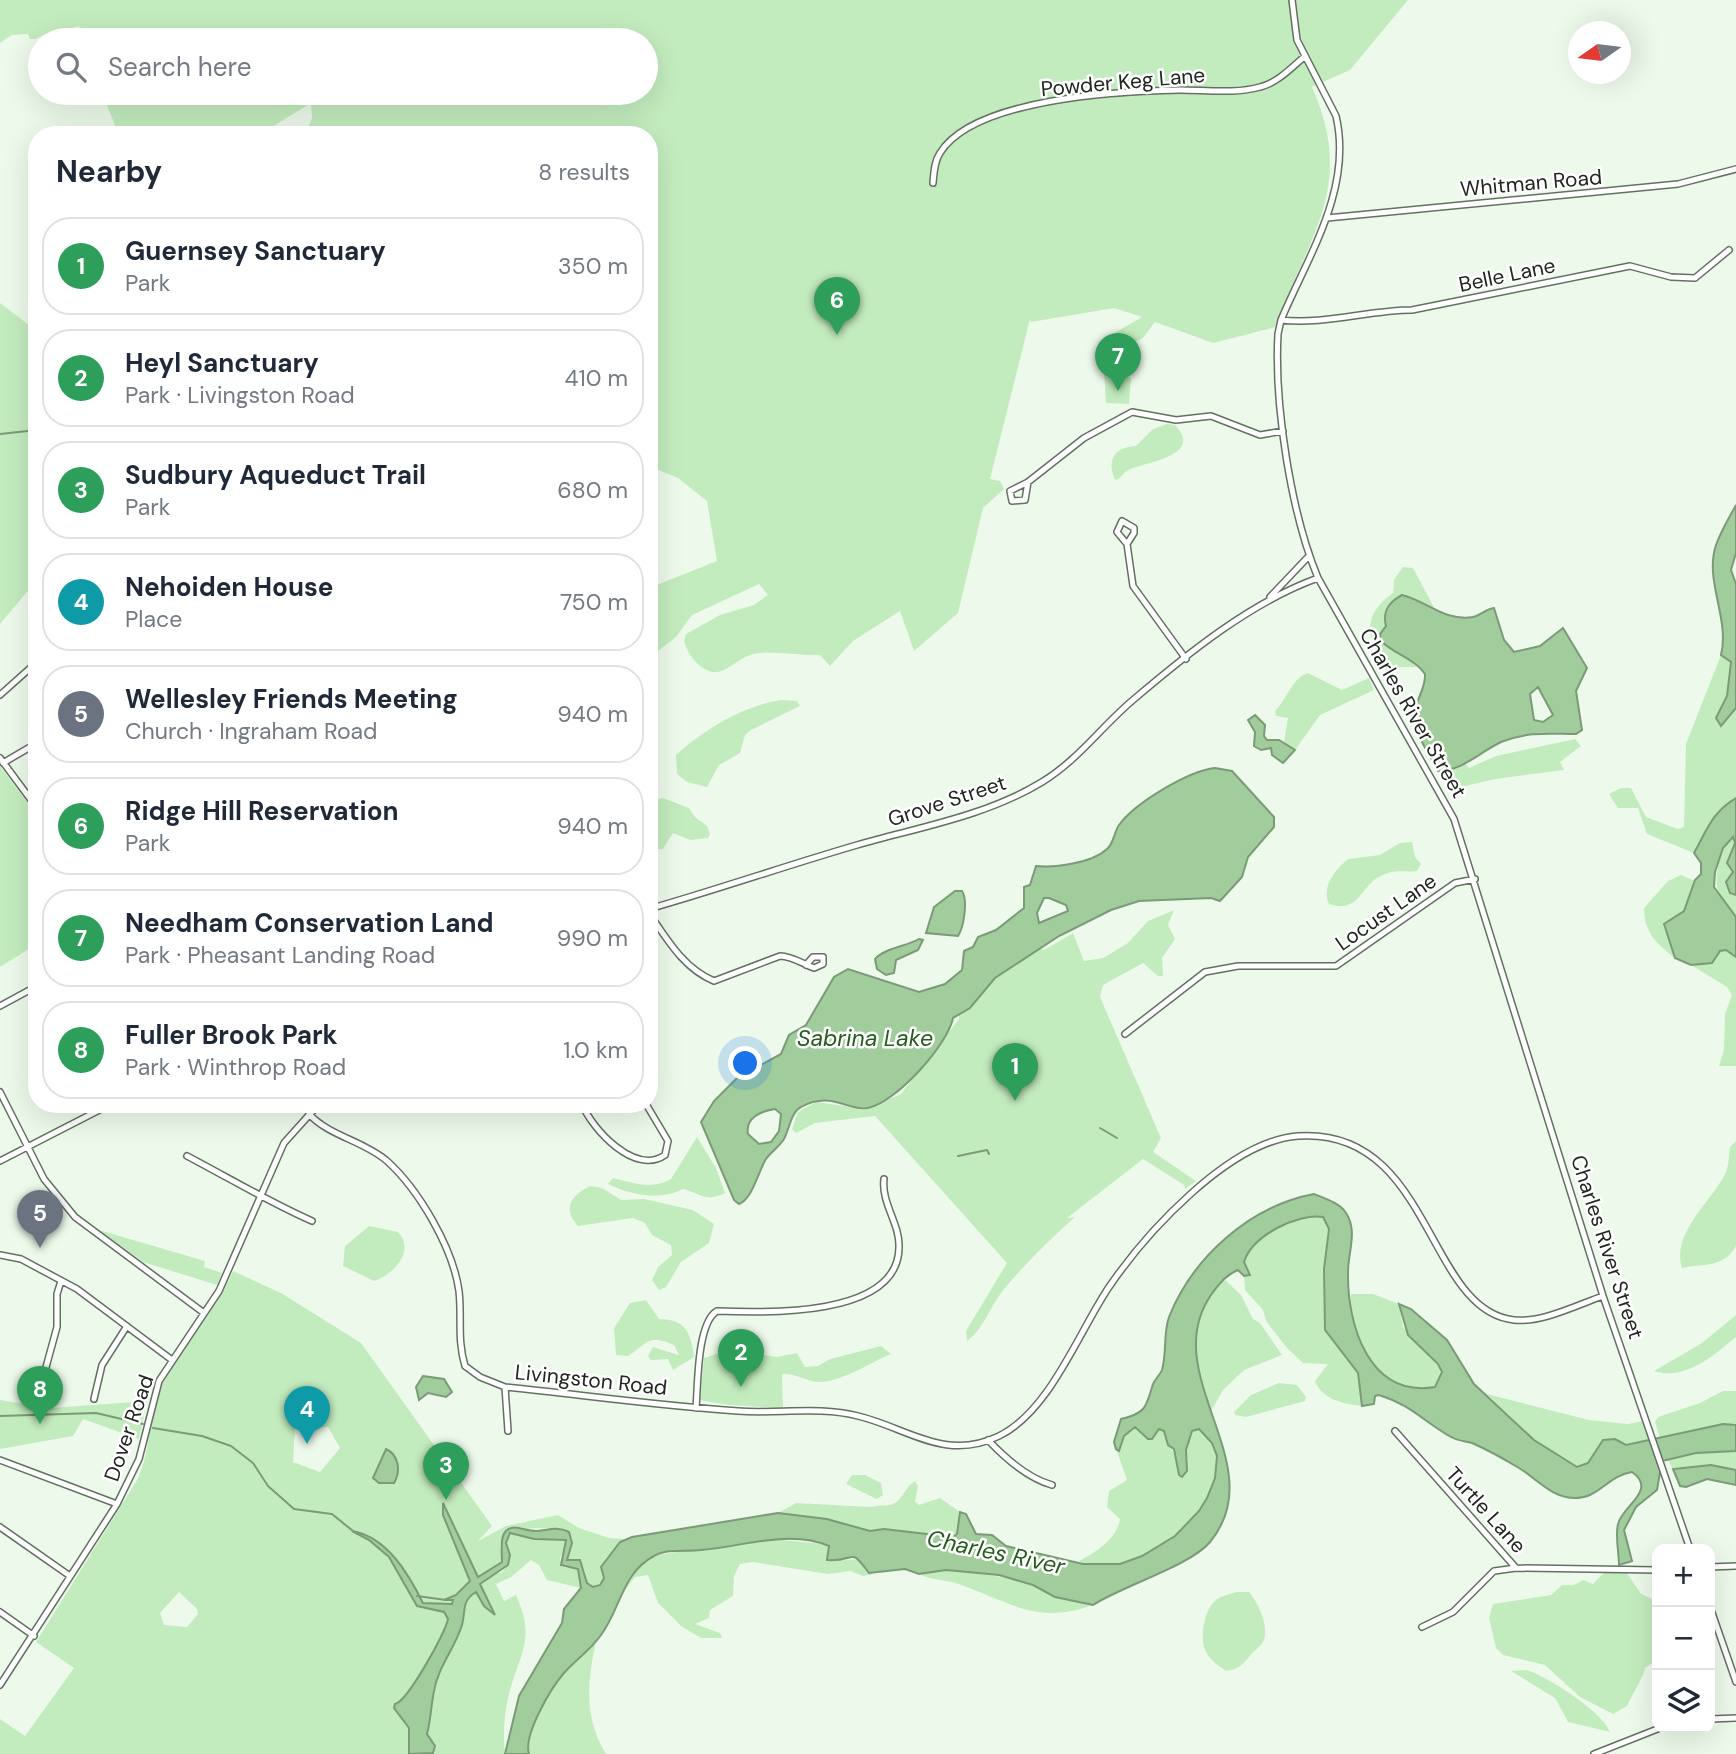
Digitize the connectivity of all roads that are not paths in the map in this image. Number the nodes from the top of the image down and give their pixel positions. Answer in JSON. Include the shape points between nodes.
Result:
{"nodes":[{"id":1,"x":1292,"y":0,"type":"edge"},
{"id":2,"x":1304,"y":57,"type":"junction"},
{"id":3,"x":1736,"y":169,"type":"edge"},
{"id":4,"x":933,"y":183,"type":"dead end"},
{"id":5,"x":1328,"y":218,"type":"junction"},
{"id":6,"x":1729,"y":250,"type":"dead end"},
{"id":7,"x":1281,"y":320,"type":"junction"},
{"id":8,"x":1283,"y":431,"type":"junction"},
{"id":9,"x":1028,"y":482,"type":"dead end"},
{"id":10,"x":1127,"y":544,"type":"dead end"},
{"id":11,"x":1309,"y":556,"type":"junction"},
{"id":12,"x":1318,"y":578,"type":"junction"},
{"id":13,"x":1269,"y":598,"type":"junction"},
{"id":14,"x":1186,"y":659,"type":"junction"},
{"id":15,"x":28,"y":670,"type":"edge"},
{"id":16,"x":0,"y":695,"type":"edge"},
{"id":17,"x":28,"y":747,"type":"edge"},
{"id":18,"x":2,"y":760,"type":"edge"},
{"id":19,"x":28,"y":796,"type":"edge"},
{"id":20,"x":1475,"y":879,"type":"junction"},
{"id":21,"x":658,"y":908,"type":"edge"},
{"id":22,"x":658,"y":925,"type":"edge"},
{"id":23,"x":806,"y":965,"type":"dead end"},
{"id":24,"x":28,"y":991,"type":"edge"},
{"id":25,"x":0,"y":1006,"type":"edge"},
{"id":26,"x":1125,"y":1034,"type":"dead end"},
{"id":27,"x":0,"y":1092,"type":"edge"},
{"id":28,"x":95,"y":1113,"type":"edge"},
{"id":29,"x":587,"y":1113,"type":"edge"},
{"id":30,"x":651,"y":1113,"type":"edge"},
{"id":31,"x":309,"y":1114,"type":"joint"},
{"id":32,"x":29,"y":1149,"type":"junction"},
{"id":33,"x":187,"y":1156,"type":"dead end"},
{"id":34,"x":0,"y":1161,"type":"edge"},
{"id":35,"x":884,"y":1179,"type":"dead end"},
{"id":36,"x":258,"y":1197,"type":"junction"},
{"id":37,"x":312,"y":1221,"type":"dead end"},
{"id":38,"x":0,"y":1255,"type":"edge"},
{"id":39,"x":61,"y":1281,"type":"junction"},
{"id":40,"x":1603,"y":1296,"type":"junction"},
{"id":41,"x":204,"y":1313,"type":"junction"},
{"id":42,"x":127,"y":1326,"type":"junction"},
{"id":43,"x":172,"y":1360,"type":"junction"},
{"id":44,"x":505,"y":1387,"type":"junction"},
{"id":45,"x":40,"y":1390,"type":"dead end"},
{"id":46,"x":94,"y":1399,"type":"dead end"},
{"id":47,"x":695,"y":1408,"type":"junction"},
{"id":48,"x":508,"y":1431,"type":"dead end"},
{"id":49,"x":1395,"y":1431,"type":"dead end"},
{"id":50,"x":988,"y":1440,"type":"junction"},
{"id":51,"x":0,"y":1460,"type":"edge"},
{"id":52,"x":1052,"y":1485,"type":"dead end"},
{"id":53,"x":117,"y":1504,"type":"junction"},
{"id":54,"x":0,"y":1527,"type":"edge"},
{"id":55,"x":1688,"y":1544,"type":"edge"},
{"id":56,"x":1736,"y":1566,"type":"edge"},
{"id":57,"x":1715,"y":1567,"type":"edge"},
{"id":58,"x":1516,"y":1568,"type":"junction"},
{"id":59,"x":1652,"y":1570,"type":"edge"},
{"id":60,"x":70,"y":1576,"type":"junction"},
{"id":61,"x":0,"y":1612,"type":"edge"},
{"id":62,"x":1715,"y":1621,"type":"edge"},
{"id":63,"x":1422,"y":1627,"type":"dead end"},
{"id":64,"x":34,"y":1636,"type":"junction"},
{"id":65,"x":1736,"y":1682,"type":"edge"},
{"id":66,"x":0,"y":1685,"type":"edge"},
{"id":67,"x":1736,"y":1718,"type":"edge"},
{"id":68,"x":1715,"y":1719,"type":"edge"},
{"id":69,"x":1652,"y":1731,"type":"edge"},
{"id":70,"x":1594,"y":1754,"type":"edge"}],
"edges":[{"from":1,"to":2,"type":"street","name":"Charles River Street","via":[[1293,22]]},
{"from":2,"to":4,"type":"street","name":"Powder Keg Lane","via":[[1278,79],[1252,89],[1103,95],[1001,113],[964,131],[941,150]]},
{"from":2,"to":5,"type":"street","name":"Charles River Street","via":[[1339,129]]},
{"from":3,"to":5,"type":"street","name":"Whitman Road","via":[[1678,184]]},
{"from":5,"to":7,"type":"street","name":"Charles River Street"},
{"from":6,"to":7,"type":"street","name":"Belle Lane","via":[[1695,278],[1630,267],[1412,310]]},
{"from":7,"to":8,"type":"street","name":"Charles River Street","via":[[1277,369]]},
{"from":8,"to":9,"type":"street","via":[[1260,435],[1211,416],[1175,419],[1132,412],[1084,438]]},
{"from":8,"to":11,"type":"street","name":"Charles River Street"},
{"from":10,"to":14,"type":"street","via":[[1133,586]]},
{"from":11,"to":12,"type":"street","name":"Charles River Street"},
{"from":11,"to":13,"type":"street"},
{"from":12,"to":13,"type":"street","name":"Grove Street"},
{"from":12,"to":20,"type":"street","name":"Charles River Street","via":[[1438,786]]},
{"from":13,"to":14,"type":"street","name":"Grove Street"},
{"from":14,"to":21,"type":"street","name":"Grove Street","via":[[1048,778],[1009,800]]},
{"from":15,"to":16,"type":"street"},
{"from":17,"to":18,"type":"street"},
{"from":18,"to":19,"type":"street"},
{"from":20,"to":26,"type":"street","name":"Locust Lane","via":[[1455,883],[1336,966],[1238,966],[1205,972]]},
{"from":20,"to":40,"type":"street","name":"Charles River Street"},
{"from":22,"to":23,"type":"street","via":[[678,955],[714,981],[780,956]]},
{"from":24,"to":25,"type":"street"},
{"from":27,"to":32,"type":"street"},
{"from":28,"to":32,"type":"street"},
{"from":29,"to":30,"type":"street","via":[[615,1147],[655,1160],[665,1155],[668,1141]]},
{"from":31,"to":36,"type":"street","name":"Dover Road","via":[[284,1143]]},
{"from":31,"to":44,"type":"street","name":"Livingston Road","via":[[373,1151],[415,1193],[455,1274],[458,1338],[465,1366]]},
{"from":32,"to":34,"type":"street"},
{"from":32,"to":41,"type":"street","via":[[44,1179],[82,1225]]},
{"from":33,"to":36,"type":"street"},
{"from":35,"to":47,"type":"street","via":[[900,1246],[886,1281],[871,1292],[796,1312],[711,1314],[703,1332]]},
{"from":36,"to":37,"type":"street"},
{"from":36,"to":41,"type":"street","name":"Dover Road","via":[[222,1285]]},
{"from":38,"to":39,"type":"street","via":[[21,1259]]},
{"from":39,"to":42,"type":"street"},
{"from":39,"to":45,"type":"street","via":[[57,1327]]},
{"from":40,"to":50,"type":"street","via":[[1526,1320],[1488,1312],[1466,1293],[1403,1189],[1382,1164],[1332,1139],[1283,1138],[1228,1165],[1177,1208],[1110,1286],[1043,1398],[1014,1425]]},
{"from":40,"to":55,"type":"street","name":"Charles River Street"},
{"from":41,"to":43,"type":"street","name":"Dover Road"},
{"from":42,"to":43,"type":"street"},
{"from":42,"to":46,"type":"street","via":[[102,1366]]},
{"from":43,"to":53,"type":"street","name":"Dover Road","via":[[155,1390],[139,1459]]},
{"from":44,"to":47,"type":"street","name":"Livingston Road"},
{"from":44,"to":48,"type":"street"},
{"from":47,"to":50,"type":"street","name":"Livingston Road","via":[[854,1415],[941,1446]]},
{"from":49,"to":58,"type":"street","name":"Turtle Lane"},
{"from":50,"to":52,"type":"street","via":[[1040,1482]]},
{"from":51,"to":53,"type":"street"},
{"from":53,"to":60,"type":"street","name":"Dover Road"},
{"from":54,"to":60,"type":"street"},
{"from":56,"to":57,"type":"street"},
{"from":58,"to":59,"type":"street","name":"Turtle Lane"},
{"from":58,"to":63,"type":"street","via":[[1494,1572],[1453,1612]]},
{"from":60,"to":64,"type":"street","name":"Dover Road"},
{"from":61,"to":64,"type":"street"},
{"from":62,"to":65,"type":"street"},
{"from":64,"to":66,"type":"street","name":"Dover Road"},
{"from":67,"to":68,"type":"street"},
{"from":69,"to":70,"type":"street"}]}
